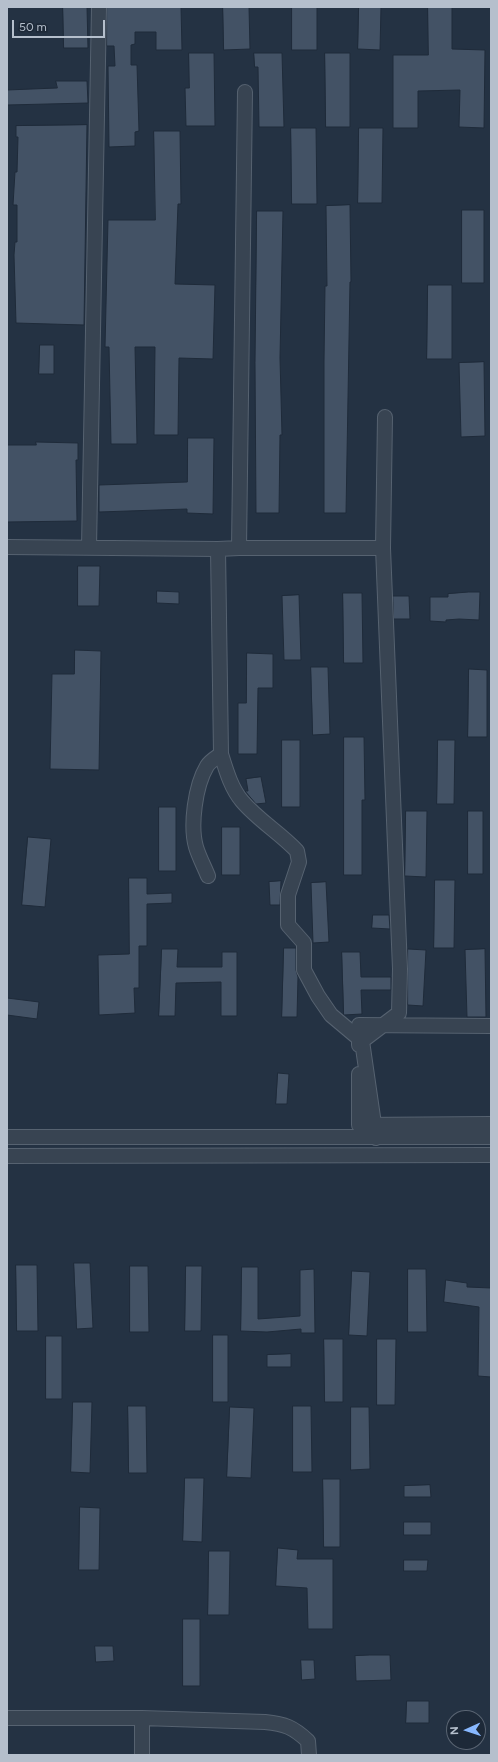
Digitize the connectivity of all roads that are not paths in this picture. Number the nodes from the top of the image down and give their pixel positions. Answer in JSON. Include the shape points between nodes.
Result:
{"nodes":[{"id":1,"x":99,"y":7,"type":"edge"},
{"id":2,"x":245,"y":92,"type":"dead end"},
{"id":3,"x":385,"y":417,"type":"dead end"},
{"id":4,"x":7,"y":547,"type":"edge"},
{"id":5,"x":89,"y":547,"type":"junction"},
{"id":6,"x":239,"y":548,"type":"junction"},
{"id":7,"x":383,"y":548,"type":"junction"},
{"id":8,"x":218,"y":550,"type":"junction"},
{"id":9,"x":221,"y":754,"type":"junction"},
{"id":10,"x":208,"y":876,"type":"dead end"},
{"id":11,"x":491,"y":1026,"type":"edge"},
{"id":12,"x":362,"y":1041,"type":"junction"},
{"id":13,"x":491,"y":1124,"type":"edge"},
{"id":14,"x":7,"y":1137,"type":"edge"},
{"id":15,"x":491,"y":1137,"type":"edge"},
{"id":16,"x":376,"y":1138,"type":"junction"},
{"id":17,"x":491,"y":1154,"type":"edge"},
{"id":18,"x":7,"y":1156,"type":"edge"},
{"id":19,"x":7,"y":1718,"type":"edge"},
{"id":20,"x":142,"y":1718,"type":"junction"},
{"id":21,"x":142,"y":1755,"type":"edge"},
{"id":22,"x":309,"y":1755,"type":"edge"}],
"edges":[{"from":1,"to":5,"type":"street"},
{"from":2,"to":6,"type":"street"},
{"from":3,"to":7,"type":"street"},
{"from":4,"to":5,"type":"street"},
{"from":5,"to":8,"type":"street"},
{"from":6,"to":7,"type":"street"},
{"from":6,"to":8,"type":"street"},
{"from":7,"to":12,"type":"street","via":[[400,969],[399,1013]]},
{"from":8,"to":9,"type":"street"},
{"from":9,"to":10,"type":"street","via":[[208,766],[198,791],[193,833],[196,848]]},
{"from":9,"to":12,"type":"street","via":[[234,790],[242,801],[297,852],[299,862],[288,895],[288,925],[304,943],[304,970],[318,996],[331,1015]]},
{"from":11,"to":13,"type":"street","via":[[359,1025],[359,1125]]},
{"from":12,"to":16,"type":"street"},
{"from":14,"to":16,"type":"street"},
{"from":15,"to":16,"type":"street"},
{"from":17,"to":18,"type":"street"},
{"from":19,"to":20,"type":"street"},
{"from":20,"to":21,"type":"street"},
{"from":20,"to":22,"type":"street","via":[[282,1724],[296,1730],[308,1741]]}]}
